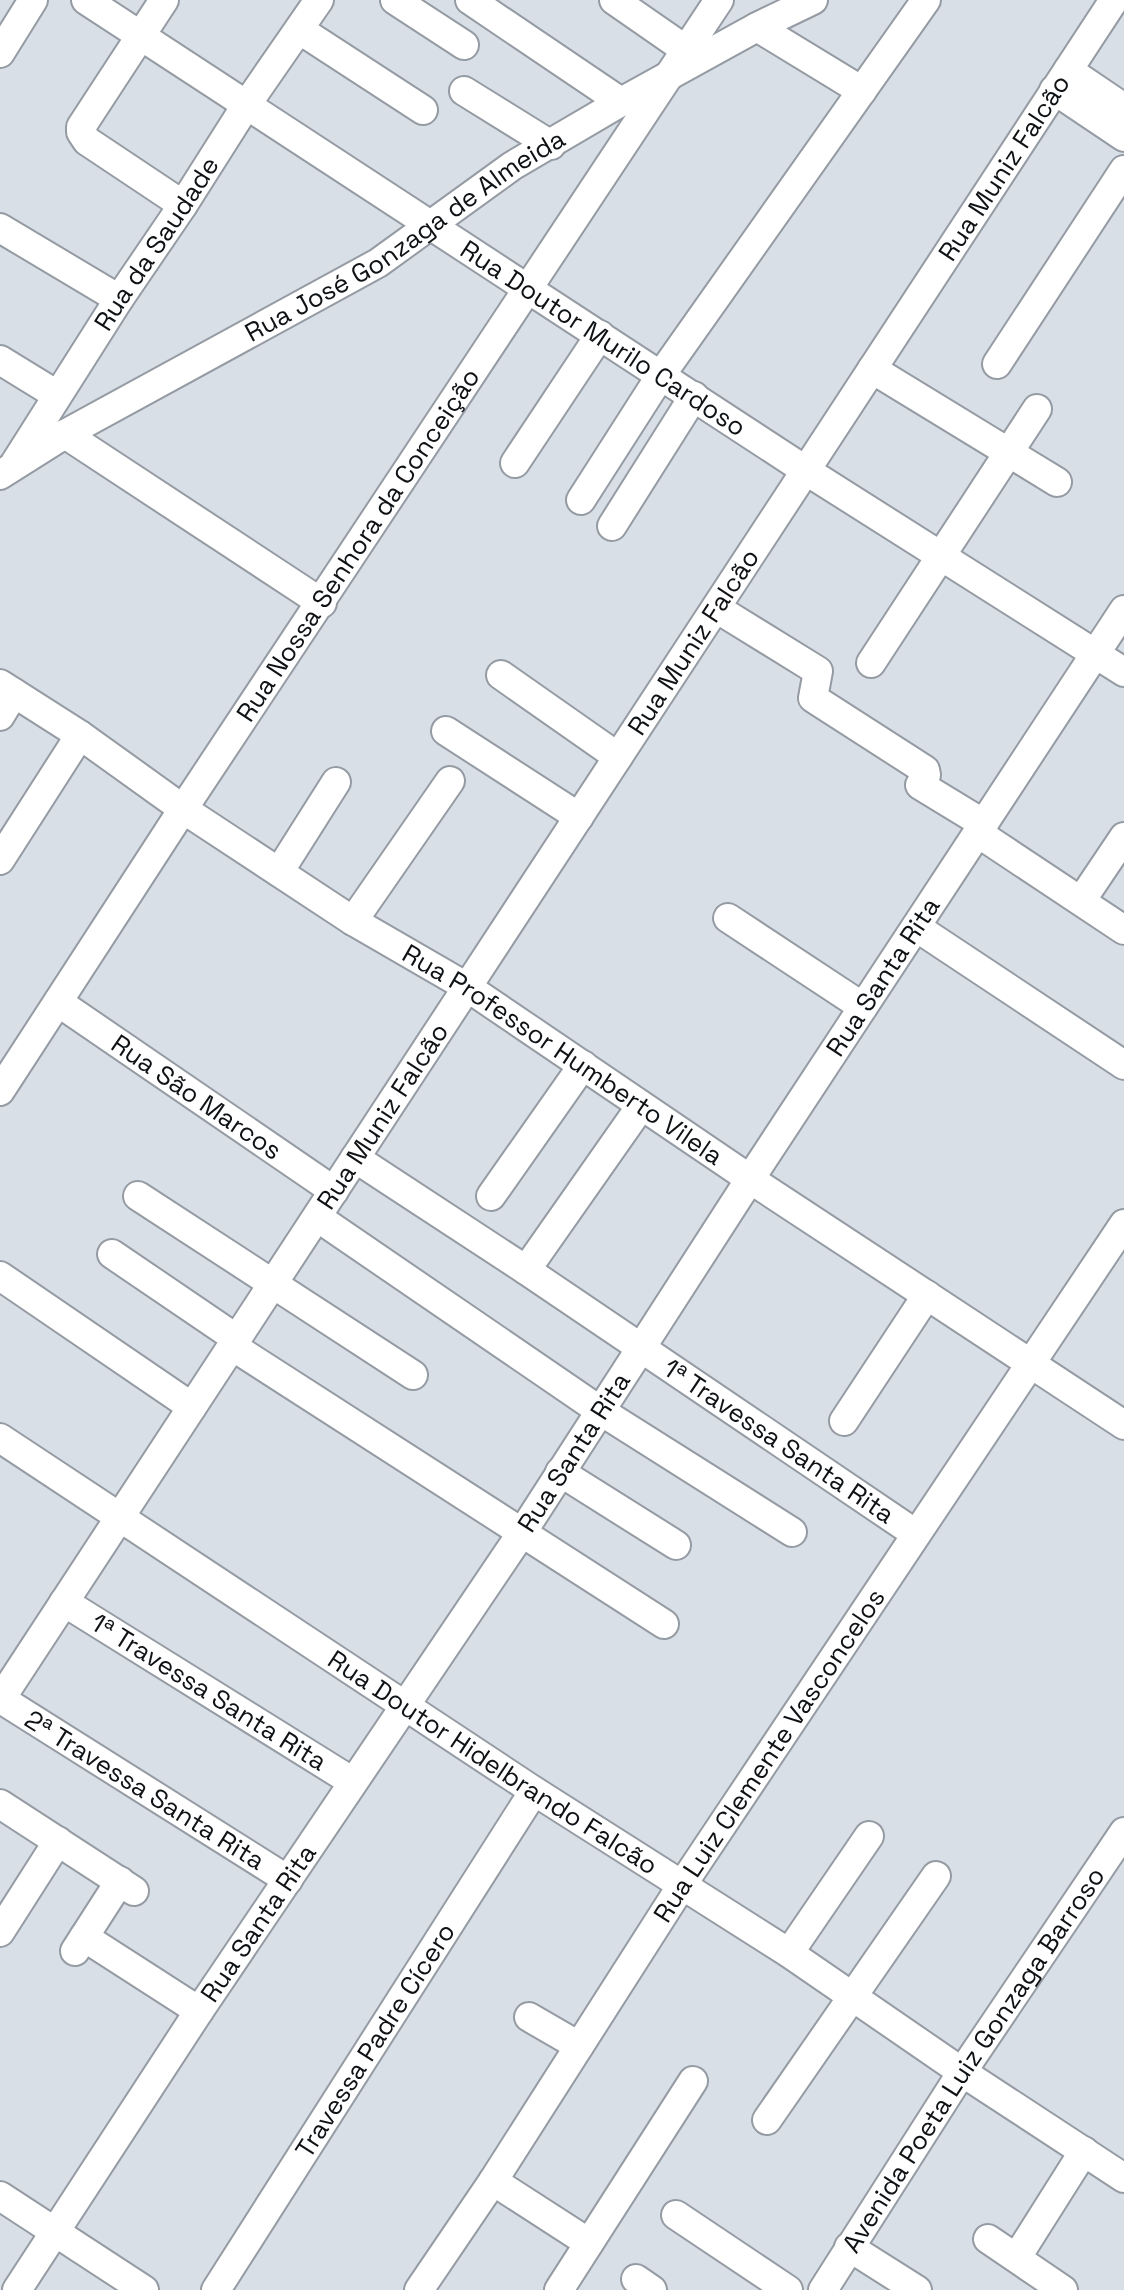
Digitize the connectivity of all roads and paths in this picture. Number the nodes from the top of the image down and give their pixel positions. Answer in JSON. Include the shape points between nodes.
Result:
{"nodes":[{"id":1,"x":33,"y":0,"type":"edge"},
{"id":2,"x":86,"y":0,"type":"edge"},
{"id":3,"x":164,"y":0,"type":"edge"},
{"id":4,"x":319,"y":0,"type":"edge"},
{"id":5,"x":395,"y":0,"type":"edge"},
{"id":6,"x":470,"y":0,"type":"edge"},
{"id":7,"x":614,"y":0,"type":"edge"},
{"id":8,"x":719,"y":0,"type":"edge"},
{"id":9,"x":813,"y":0,"type":"edge"},
{"id":10,"x":926,"y":0,"type":"edge"},
{"id":11,"x":1115,"y":10,"type":"edge"},
{"id":12,"x":757,"y":27,"type":"junction"},
{"id":13,"x":300,"y":30,"type":"junction"},
{"id":14,"x":141,"y":35,"type":"junction"},
{"id":15,"x":464,"y":45,"type":"dead end"},
{"id":16,"x":686,"y":50,"type":"junction"},
{"id":17,"x":0,"y":53,"type":"edge"},
{"id":18,"x":667,"y":79,"type":"junction"},
{"id":19,"x":1061,"y":80,"type":"junction"},
{"id":20,"x":464,"y":91,"type":"dead end"},
{"id":21,"x":862,"y":91,"type":"junction"},
{"id":22,"x":621,"y":102,"type":"junction"},
{"id":23,"x":247,"y":104,"type":"junction"},
{"id":24,"x":1124,"y":108,"type":"edge"},
{"id":25,"x":423,"y":110,"type":"dead end"},
{"id":26,"x":1124,"y":137,"type":"edge"},
{"id":27,"x":545,"y":142,"type":"junction"},
{"id":28,"x":1124,"y":170,"type":"edge"},
{"id":29,"x":183,"y":205,"type":"junction"},
{"id":30,"x":432,"y":225,"type":"junction"},
{"id":31,"x":0,"y":228,"type":"edge"},
{"id":32,"x":529,"y":288,"type":"junction"},
{"id":33,"x":119,"y":299,"type":"junction"},
{"id":34,"x":600,"y":335,"type":"junction"},
{"id":35,"x":0,"y":360,"type":"edge"},
{"id":36,"x":997,"y":365,"type":"dead end"},
{"id":37,"x":872,"y":369,"type":"junction"},
{"id":38,"x":662,"y":375,"type":"junction"},
{"id":39,"x":57,"y":395,"type":"junction"},
{"id":40,"x":694,"y":396,"type":"junction"},
{"id":41,"x":1037,"y":409,"type":"dead end"},
{"id":42,"x":65,"y":434,"type":"junction"},
{"id":43,"x":1009,"y":454,"type":"junction"},
{"id":44,"x":8,"y":462,"type":"edge"},
{"id":45,"x":515,"y":463,"type":"dead end"},
{"id":46,"x":805,"y":470,"type":"junction"},
{"id":47,"x":1057,"y":482,"type":"dead end"},
{"id":48,"x":0,"y":494,"type":"edge"},
{"id":49,"x":581,"y":500,"type":"dead end"},
{"id":50,"x":611,"y":526,"type":"dead end"},
{"id":51,"x":942,"y":556,"type":"junction"},
{"id":52,"x":322,"y":603,"type":"junction"},
{"id":53,"x":716,"y":608,"type":"junction"},
{"id":54,"x":1124,"y":610,"type":"edge"},
{"id":55,"x":1096,"y":654,"type":"junction"},
{"id":56,"x":871,"y":663,"type":"dead end"},
{"id":57,"x":1124,"y":672,"type":"edge"},
{"id":58,"x":501,"y":675,"type":"dead end"},
{"id":59,"x":5,"y":697,"type":"edge"},
{"id":60,"x":446,"y":731,"type":"dead end"},
{"id":61,"x":80,"y":735,"type":"junction"},
{"id":62,"x":618,"y":757,"type":"junction"},
{"id":63,"x":450,"y":781,"type":"dead end"},
{"id":64,"x":336,"y":782,"type":"dead end"},
{"id":65,"x":183,"y":809,"type":"junction"},
{"id":66,"x":579,"y":817,"type":"junction"},
{"id":67,"x":981,"y":828,"type":"junction"},
{"id":68,"x":1124,"y":837,"type":"edge"},
{"id":69,"x":0,"y":860,"type":"edge"},
{"id":70,"x":283,"y":865,"type":"junction"},
{"id":71,"x":1081,"y":901,"type":"junction"},
{"id":72,"x":728,"y":918,"type":"dead end"},
{"id":73,"x":353,"y":921,"type":"junction"},
{"id":74,"x":916,"y":927,"type":"junction"},
{"id":75,"x":1124,"y":930,"type":"edge"},
{"id":76,"x":467,"y":988,"type":"junction"},
{"id":77,"x":58,"y":1002,"type":"junction"},
{"id":78,"x":863,"y":1007,"type":"junction"},
{"id":79,"x":583,"y":1065,"type":"junction"},
{"id":80,"x":1124,"y":1065,"type":"edge"},
{"id":81,"x":0,"y":1091,"type":"edge"},
{"id":82,"x":641,"y":1106,"type":"junction"},
{"id":83,"x":355,"y":1158,"type":"junction"},
{"id":84,"x":750,"y":1180,"type":"junction"},
{"id":85,"x":334,"y":1191,"type":"junction"},
{"id":86,"x":138,"y":1196,"type":"dead end"},
{"id":87,"x":491,"y":1196,"type":"dead end"},
{"id":88,"x":317,"y":1217,"type":"junction"},
{"id":89,"x":1124,"y":1224,"type":"edge"},
{"id":90,"x":112,"y":1254,"type":"dead end"},
{"id":91,"x":526,"y":1270,"type":"junction"},
{"id":92,"x":0,"y":1276,"type":"edge"},
{"id":93,"x":274,"y":1282,"type":"junction"},
{"id":94,"x":927,"y":1295,"type":"junction"},
{"id":95,"x":235,"y":1342,"type":"junction"},
{"id":96,"x":641,"y":1348,"type":"junction"},
{"id":97,"x":1030,"y":1363,"type":"junction"},
{"id":98,"x":413,"y":1375,"type":"dead end"},
{"id":99,"x":192,"y":1407,"type":"junction"},
{"id":100,"x":599,"y":1410,"type":"junction"},
{"id":101,"x":844,"y":1420,"type":"dead end"},
{"id":102,"x":1124,"y":1425,"type":"edge"},
{"id":103,"x":0,"y":1438,"type":"edge"},
{"id":104,"x":561,"y":1472,"type":"junction"},
{"id":105,"x":120,"y":1517,"type":"junction"},
{"id":106,"x":523,"y":1531,"type":"junction"},
{"id":107,"x":792,"y":1532,"type":"dead end"},
{"id":108,"x":916,"y":1534,"type":"junction"},
{"id":109,"x":676,"y":1545,"type":"dead end"},
{"id":110,"x":64,"y":1602,"type":"junction"},
{"id":111,"x":663,"y":1624,"type":"dead end"},
{"id":112,"x":2,"y":1693,"type":"edge"},
{"id":113,"x":404,"y":1705,"type":"junction"},
{"id":114,"x":353,"y":1782,"type":"junction"},
{"id":115,"x":534,"y":1791,"type":"junction"},
{"id":116,"x":0,"y":1804,"type":"edge"},
{"id":117,"x":1124,"y":1832,"type":"edge"},
{"id":118,"x":869,"y":1836,"type":"dead end"},
{"id":119,"x":58,"y":1841,"type":"junction"},
{"id":120,"x":936,"y":1876,"type":"dead end"},
{"id":121,"x":288,"y":1881,"type":"junction"},
{"id":122,"x":682,"y":1885,"type":"junction"},
{"id":123,"x":0,"y":1932,"type":"edge"},
{"id":124,"x":789,"y":1952,"type":"junction"},
{"id":125,"x":854,"y":1996,"type":"junction"},
{"id":126,"x":200,"y":2011,"type":"junction"},
{"id":127,"x":529,"y":2017,"type":"dead end"},
{"id":128,"x":579,"y":2046,"type":"junction"},
{"id":129,"x":962,"y":2073,"type":"junction"},
{"id":130,"x":693,"y":2081,"type":"dead end"},
{"id":131,"x":767,"y":2120,"type":"dead end"},
{"id":132,"x":1084,"y":2151,"type":"junction"},
{"id":133,"x":1124,"y":2178,"type":"edge"},
{"id":134,"x":503,"y":2187,"type":"junction"},
{"id":135,"x":0,"y":2196,"type":"edge"},
{"id":136,"x":676,"y":2215,"type":"dead end"},
{"id":137,"x":56,"y":2233,"type":"junction"},
{"id":138,"x":988,"y":2239,"type":"dead end"},
{"id":139,"x":589,"y":2243,"type":"junction"},
{"id":140,"x":849,"y":2247,"type":"junction"},
{"id":141,"x":1017,"y":2257,"type":"junction"},
{"id":142,"x":18,"y":2290,"type":"edge"},
{"id":143,"x":144,"y":2290,"type":"edge"},
{"id":144,"x":216,"y":2290,"type":"edge"},
{"id":145,"x":419,"y":2290,"type":"edge"},
{"id":146,"x":559,"y":2290,"type":"edge"},
{"id":147,"x":788,"y":2290,"type":"edge"},
{"id":148,"x":823,"y":2290,"type":"edge"},
{"id":149,"x":917,"y":2290,"type":"edge"},
{"id":150,"x":1063,"y":2290,"type":"edge"}],
"edges":[{"from":1,"to":17,"type":"street"},
{"from":2,"to":14,"type":"street","name":"Rua Doutor Murilo Cardoso"},
{"from":3,"to":14,"type":"street"},
{"from":4,"to":13,"type":"street","name":"Rua da Saudade"},
{"from":5,"to":15,"type":"street"},
{"from":6,"to":22,"type":"street"},
{"from":7,"to":16,"type":"street"},
{"from":8,"to":16,"type":"street","name":"Rua Nossa Senhora da Conceição"},
{"from":9,"to":12,"type":"street","name":"Rua José Gonzaga de Almeida"},
{"from":10,"to":21,"type":"street"},
{"from":11,"to":19,"type":"street","name":"Rua Muniz Falcão"},
{"from":12,"to":18,"type":"street","name":"Rua José Gonzaga de Almeida"},
{"from":12,"to":21,"type":"street"},
{"from":13,"to":23,"type":"street","name":"Rua da Saudade"},
{"from":13,"to":25,"type":"street"},
{"from":14,"to":23,"type":"street","name":"Rua Doutor Murilo Cardoso"},
{"from":14,"to":29,"type":"street","via":[[81,132],[87,141]]},
{"from":16,"to":18,"type":"street","name":"Rua Nossa Senhora da Conceição"},
{"from":18,"to":22,"type":"street","name":"Rua José Gonzaga de Almeida"},
{"from":18,"to":32,"type":"street","name":"Rua Nossa Senhora da Conceição"},
{"from":19,"to":24,"type":"street"},
{"from":19,"to":26,"type":"street"},
{"from":19,"to":37,"type":"street","name":"Rua Muniz Falcão"},
{"from":20,"to":27,"type":"street"},
{"from":21,"to":38,"type":"street"},
{"from":22,"to":27,"type":"street","name":"Rua José Gonzaga de Almeida"},
{"from":23,"to":29,"type":"street","name":"Rua da Saudade"},
{"from":23,"to":30,"type":"street","name":"Rua Doutor Murilo Cardoso"},
{"from":27,"to":30,"type":"street","name":"Rua José Gonzaga de Almeida"},
{"from":28,"to":36,"type":"street"},
{"from":29,"to":33,"type":"street","name":"Rua da Saudade"},
{"from":30,"to":32,"type":"street","name":"Rua Doutor Murilo Cardoso"},
{"from":30,"to":42,"type":"street","name":"Rua José Gonzaga de Almeida","via":[[378,263]]},
{"from":31,"to":33,"type":"street"},
{"from":32,"to":34,"type":"street","name":"Rua Doutor Murilo Cardoso"},
{"from":32,"to":52,"type":"street","name":"Rua Nossa Senhora da Conceição"},
{"from":33,"to":39,"type":"street","name":"Rua da Saudade"},
{"from":34,"to":38,"type":"street","name":"Rua Doutor Murilo Cardoso"},
{"from":34,"to":45,"type":"street"},
{"from":35,"to":39,"type":"street"},
{"from":37,"to":43,"type":"street"},
{"from":37,"to":46,"type":"street","name":"Rua Muniz Falcão"},
{"from":38,"to":40,"type":"street","name":"Rua Doutor Murilo Cardoso"},
{"from":38,"to":49,"type":"street"},
{"from":39,"to":44,"type":"street","name":"Rua da Saudade"},
{"from":40,"to":46,"type":"street","name":"Rua Doutor Murilo Cardoso"},
{"from":40,"to":50,"type":"street"},
{"from":41,"to":43,"type":"street"},
{"from":42,"to":44,"type":"street","name":"Rua José Gonzaga de Almeida"},
{"from":42,"to":52,"type":"street"},
{"from":43,"to":47,"type":"street"},
{"from":43,"to":51,"type":"street"},
{"from":44,"to":48,"type":"street","name":"Rua da Saudade"},
{"from":46,"to":51,"type":"street","name":"Rua Doutor Murilo Cardoso"},
{"from":46,"to":53,"type":"street","name":"Rua Muniz Falcão"},
{"from":51,"to":55,"type":"street","name":"Rua Doutor Murilo Cardoso"},
{"from":51,"to":56,"type":"street"},
{"from":52,"to":65,"type":"street","name":"Rua Nossa Senhora da Conceição"},
{"from":53,"to":62,"type":"street","name":"Rua Muniz Falcão"},
{"from":53,"to":67,"type":"street","via":[[818,671],[813,698],[925,770],[920,785]]},
{"from":54,"to":55,"type":"street","name":"Rua Santa Rita"},
{"from":55,"to":57,"type":"street","name":"Rua Doutor Murilo Cardoso"},
{"from":55,"to":67,"type":"street","name":"Rua Santa Rita"},
{"from":58,"to":62,"type":"street"},
{"from":59,"to":61,"type":"street","name":"Rua Professor Humberto Vilela"},
{"from":60,"to":66,"type":"street"},
{"from":61,"to":65,"type":"street","name":"Rua Professor Humberto Vilela"},
{"from":61,"to":69,"type":"street"},
{"from":62,"to":66,"type":"street","name":"Rua Muniz Falcão"},
{"from":63,"to":73,"type":"street"},
{"from":64,"to":70,"type":"street"},
{"from":65,"to":70,"type":"street","name":"Rua Professor Humberto Vilela"},
{"from":65,"to":77,"type":"street","name":"Rua Nossa Senhora da Conceição"},
{"from":66,"to":76,"type":"street","name":"Rua Muniz Falcão"},
{"from":67,"to":71,"type":"street"},
{"from":67,"to":74,"type":"street","name":"Rua Santa Rita"},
{"from":68,"to":71,"type":"street"},
{"from":70,"to":73,"type":"street","name":"Rua Professor Humberto Vilela"},
{"from":71,"to":75,"type":"street"},
{"from":72,"to":78,"type":"street"},
{"from":73,"to":76,"type":"street","name":"Rua Professor Humberto Vilela"},
{"from":74,"to":78,"type":"street","name":"Rua Santa Rita"},
{"from":74,"to":80,"type":"street"},
{"from":76,"to":79,"type":"street","name":"Rua Professor Humberto Vilela"},
{"from":76,"to":83,"type":"street","name":"Rua Muniz Falcão"},
{"from":77,"to":81,"type":"street","name":"Rua Nossa Senhora da Conceição"},
{"from":77,"to":85,"type":"street","name":"Rua São Marcos"},
{"from":78,"to":84,"type":"street","name":"Rua Santa Rita"},
{"from":79,"to":82,"type":"street","name":"Rua Professor Humberto Vilela"},
{"from":79,"to":87,"type":"street"},
{"from":82,"to":84,"type":"street","name":"Rua Professor Humberto Vilela"},
{"from":82,"to":91,"type":"street"},
{"from":83,"to":85,"type":"street","name":"Rua Muniz Falcão"},
{"from":83,"to":91,"type":"street","name":"1ª Travessa Santa Rita"},
{"from":84,"to":94,"type":"street","name":"Rua Professor Humberto Vilela"},
{"from":84,"to":96,"type":"street","name":"Rua Santa Rita"},
{"from":85,"to":88,"type":"street","name":"Rua Muniz Falcão"},
{"from":86,"to":93,"type":"street"},
{"from":88,"to":93,"type":"street","name":"Rua Muniz Falcão"},
{"from":88,"to":100,"type":"street"},
{"from":89,"to":97,"type":"street","name":"Rua Luiz Clemente Vasconcelos"},
{"from":90,"to":95,"type":"street"},
{"from":91,"to":96,"type":"street","name":"1ª Travessa Santa Rita"},
{"from":92,"to":99,"type":"street"},
{"from":93,"to":95,"type":"street","name":"Rua Muniz Falcão"},
{"from":93,"to":98,"type":"street"},
{"from":94,"to":97,"type":"street","name":"Rua Professor Humberto Vilela"},
{"from":94,"to":101,"type":"street"},
{"from":95,"to":99,"type":"street","name":"Rua Muniz Falcão"},
{"from":95,"to":106,"type":"street"},
{"from":96,"to":100,"type":"street","name":"Rua Santa Rita"},
{"from":96,"to":108,"type":"street","name":"1ª Travessa Santa Rita"},
{"from":97,"to":102,"type":"street","name":"Rua Professor Humberto Vilela"},
{"from":97,"to":108,"type":"street","name":"Rua Luiz Clemente Vasconcelos"},
{"from":99,"to":105,"type":"street","name":"Rua Muniz Falcão"},
{"from":100,"to":104,"type":"street","name":"Rua Santa Rita"},
{"from":100,"to":107,"type":"street"},
{"from":103,"to":105,"type":"street","name":"Rua Doutor Hidelbrando Falcão"},
{"from":104,"to":106,"type":"street","name":"Rua Santa Rita"},
{"from":104,"to":109,"type":"street"},
{"from":105,"to":110,"type":"street","name":"Rua Muniz Falcão"},
{"from":105,"to":113,"type":"street","name":"Rua Doutor Hidelbrando Falcão"},
{"from":106,"to":111,"type":"street"},
{"from":106,"to":113,"type":"street","name":"Rua Santa Rita"},
{"from":108,"to":122,"type":"street","name":"Rua Luiz Clemente Vasconcelos"},
{"from":110,"to":112,"type":"street","name":"Rua Muniz Falcão"},
{"from":110,"to":114,"type":"street","name":"1ª Travessa Santa Rita"},
{"from":112,"to":121,"type":"street","name":"2ª Travessa Santa Rita"},
{"from":113,"to":114,"type":"street","name":"Rua Santa Rita"},
{"from":113,"to":115,"type":"street","name":"Rua Doutor Hidelbrando Falcão"},
{"from":114,"to":121,"type":"street","name":"Rua Santa Rita"},
{"from":115,"to":122,"type":"street","name":"Rua Doutor Hidelbrando Falcão"},
{"from":115,"to":144,"type":"street","name":"Travessa Padre Cícero"},
{"from":116,"to":119,"type":"street"},
{"from":117,"to":129,"type":"street","name":"Avenida Poeta Luiz Gonzaga Barroso"},
{"from":118,"to":124,"type":"street"},
{"from":119,"to":123,"type":"street"},
{"from":119,"to":126,"type":"street","via":[[127,1886],[80,1944]]},
{"from":120,"to":125,"type":"street"},
{"from":121,"to":126,"type":"street","name":"Rua Santa Rita"},
{"from":122,"to":124,"type":"street","name":"Rua Doutor Hidelbrando Falcão"},
{"from":122,"to":128,"type":"street","name":"Rua Luiz Clemente Vasconcelos"},
{"from":124,"to":125,"type":"street","name":"Rua Doutor Hidelbrando Falcão"},
{"from":125,"to":129,"type":"street","name":"Rua Doutor Hidelbrando Falcão"},
{"from":125,"to":131,"type":"street"},
{"from":126,"to":137,"type":"street","name":"Rua Santa Rita"},
{"from":127,"to":128,"type":"street"},
{"from":128,"to":134,"type":"street","name":"Rua Luiz Clemente Vasconcelos"},
{"from":129,"to":132,"type":"street","name":"Rua Doutor Hidelbrando Falcão"},
{"from":129,"to":140,"type":"street","name":"Avenida Poeta Luiz Gonzaga Barroso"},
{"from":130,"to":139,"type":"street"},
{"from":132,"to":133,"type":"street","name":"Rua Doutor Hidelbrando Falcão"},
{"from":132,"to":141,"type":"street"},
{"from":134,"to":139,"type":"street"},
{"from":134,"to":145,"type":"street","name":"Rua Luiz Clemente Vasconcelos"},
{"from":135,"to":137,"type":"street"},
{"from":136,"to":147,"type":"street"},
{"from":137,"to":142,"type":"street","name":"Rua Santa Rita"},
{"from":137,"to":143,"type":"street"},
{"from":138,"to":141,"type":"street"},
{"from":139,"to":146,"type":"street"},
{"from":140,"to":148,"type":"street","name":"Avenida Poeta Luiz Gonzaga Barroso"},
{"from":140,"to":149,"type":"street"},
{"from":141,"to":150,"type":"street"}]}
